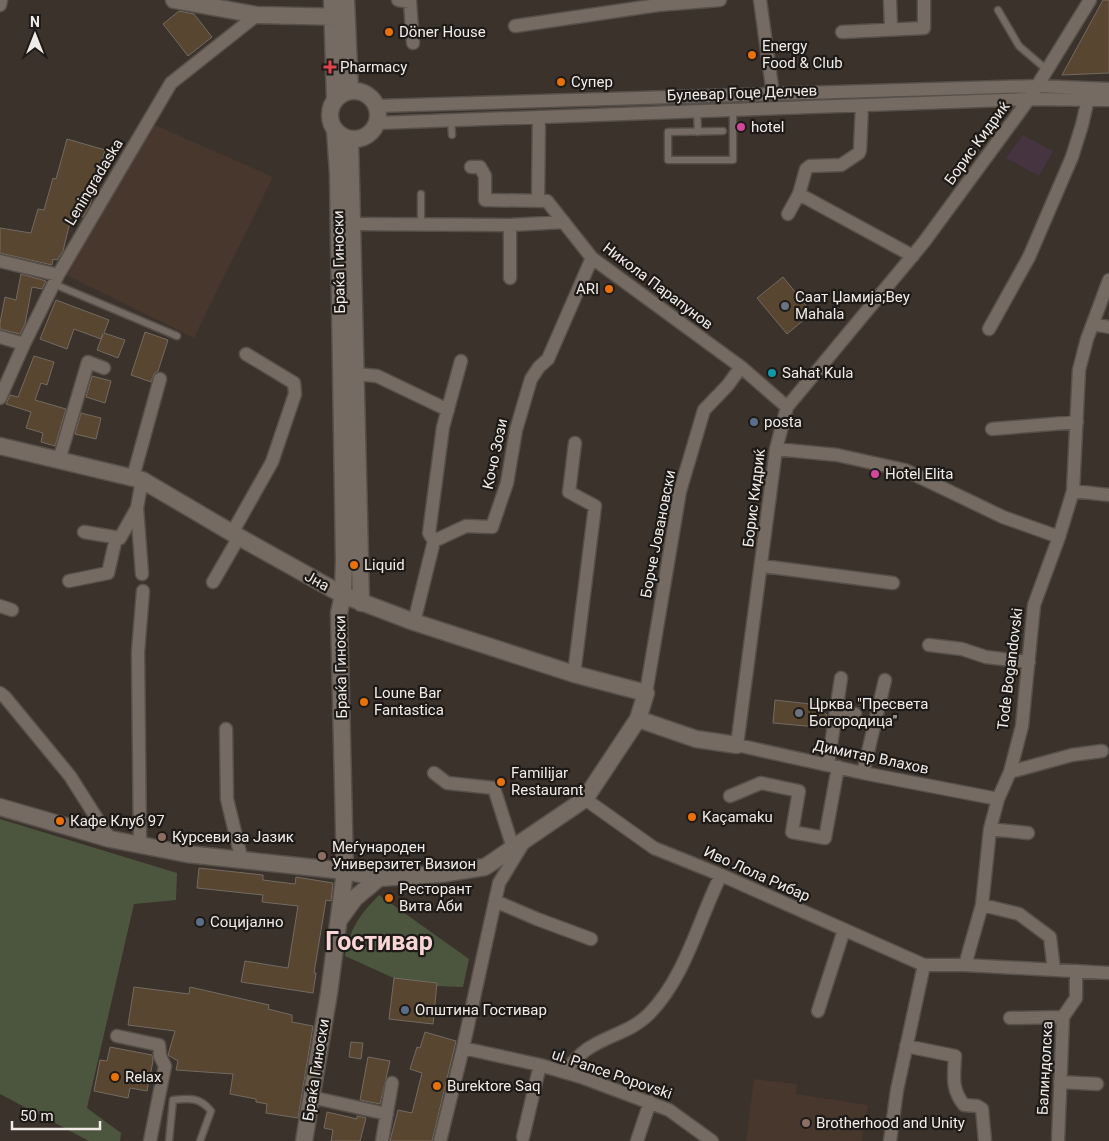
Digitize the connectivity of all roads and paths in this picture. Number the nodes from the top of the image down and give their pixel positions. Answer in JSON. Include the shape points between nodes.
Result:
{"nodes":[{"id":1,"x":2,"y":0,"type":"edge"},
{"id":2,"x":174,"y":0,"type":"edge"},
{"id":3,"x":346,"y":0,"type":"edge"},
{"id":4,"x":398,"y":0,"type":"edge"},
{"id":5,"x":720,"y":0,"type":"edge"},
{"id":6,"x":760,"y":0,"type":"edge"},
{"id":7,"x":890,"y":0,"type":"edge"},
{"id":8,"x":924,"y":0,"type":"edge"},
{"id":9,"x":1090,"y":0,"type":"edge"},
{"id":10,"x":0,"y":5,"type":"edge"},
{"id":11,"x":998,"y":10,"type":"dead end"},
{"id":12,"x":337,"y":11,"type":"edge"},
{"id":13,"x":257,"y":15,"type":"junction"},
{"id":14,"x":515,"y":26,"type":"dead end"},
{"id":15,"x":891,"y":30,"type":"junction"},
{"id":16,"x":842,"y":32,"type":"dead end"},
{"id":17,"x":413,"y":43,"type":"dead end"},
{"id":18,"x":1047,"y":70,"type":"junction"},
{"id":19,"x":1037,"y":86,"type":"junction"},
{"id":20,"x":1109,"y":89,"type":"edge"},
{"id":21,"x":350,"y":91,"type":"junction"},
{"id":22,"x":772,"y":94,"type":"junction"},
{"id":23,"x":1029,"y":99,"type":"junction"},
{"id":24,"x":335,"y":100,"type":"junction"},
{"id":25,"x":1088,"y":100,"type":"junction"},
{"id":26,"x":1109,"y":100,"type":"edge"},
{"id":27,"x":862,"y":105,"type":"junction"},
{"id":28,"x":733,"y":110,"type":"junction"},
{"id":29,"x":697,"y":111,"type":"junction"},
{"id":30,"x":377,"y":115,"type":"junction"},
{"id":31,"x":539,"y":117,"type":"junction"},
{"id":32,"x":451,"y":119,"type":"junction"},
{"id":33,"x":335,"y":130,"type":"junction"},
{"id":34,"x":723,"y":131,"type":"dead end"},
{"id":35,"x":698,"y":132,"type":"junction"},
{"id":36,"x":452,"y":135,"type":"dead end"},
{"id":37,"x":350,"y":138,"type":"junction"},
{"id":38,"x":471,"y":167,"type":"dead end"},
{"id":39,"x":421,"y":194,"type":"dead end"},
{"id":40,"x":799,"y":194,"type":"junction"},
{"id":41,"x":538,"y":201,"type":"junction"},
{"id":42,"x":788,"y":214,"type":"dead end"},
{"id":43,"x":564,"y":222,"type":"junction"},
{"id":44,"x":421,"y":223,"type":"junction"},
{"id":45,"x":353,"y":224,"type":"junction"},
{"id":46,"x":510,"y":225,"type":"junction"},
{"id":47,"x":913,"y":256,"type":"junction"},
{"id":48,"x":592,"y":258,"type":"junction"},
{"id":49,"x":0,"y":261,"type":"edge"},
{"id":50,"x":510,"y":278,"type":"dead end"},
{"id":51,"x":56,"y":280,"type":"junction"},
{"id":52,"x":1109,"y":280,"type":"edge"},
{"id":53,"x":1093,"y":324,"type":"junction"},
{"id":54,"x":1109,"y":327,"type":"edge"},
{"id":55,"x":989,"y":329,"type":"dead end"},
{"id":56,"x":177,"y":336,"type":"dead end"},
{"id":57,"x":0,"y":337,"type":"edge"},
{"id":58,"x":24,"y":344,"type":"junction"},
{"id":59,"x":246,"y":354,"type":"dead end"},
{"id":60,"x":461,"y":361,"type":"dead end"},
{"id":61,"x":741,"y":367,"type":"junction"},
{"id":62,"x":104,"y":368,"type":"dead end"},
{"id":63,"x":355,"y":374,"type":"junction"},
{"id":64,"x":160,"y":379,"type":"dead end"},
{"id":65,"x":0,"y":398,"type":"edge"},
{"id":66,"x":787,"y":408,"type":"junction"},
{"id":67,"x":448,"y":410,"type":"junction"},
{"id":68,"x":1077,"y":422,"type":"junction"},
{"id":69,"x":992,"y":429,"type":"dead end"},
{"id":70,"x":575,"y":443,"type":"dead end"},
{"id":71,"x":0,"y":446,"type":"edge"},
{"id":72,"x":776,"y":450,"type":"junction"},
{"id":73,"x":58,"y":460,"type":"junction"},
{"id":74,"x":137,"y":478,"type":"junction"},
{"id":75,"x":1073,"y":491,"type":"junction"},
{"id":76,"x":1109,"y":495,"type":"edge"},
{"id":77,"x":137,"y":508,"type":"junction"},
{"id":78,"x":84,"y":532,"type":"dead end"},
{"id":79,"x":236,"y":535,"type":"junction"},
{"id":80,"x":1059,"y":537,"type":"junction"},
{"id":81,"x":116,"y":538,"type":"junction"},
{"id":82,"x":434,"y":540,"type":"junction"},
{"id":83,"x":762,"y":566,"type":"junction"},
{"id":84,"x":142,"y":574,"type":"dead end"},
{"id":85,"x":70,"y":581,"type":"dead end"},
{"id":86,"x":213,"y":582,"type":"dead end"},
{"id":87,"x":893,"y":583,"type":"dead end"},
{"id":88,"x":143,"y":591,"type":"dead end"},
{"id":89,"x":343,"y":595,"type":"junction"},
{"id":90,"x":361,"y":602,"type":"junction"},
{"id":91,"x":414,"y":622,"type":"junction"},
{"id":92,"x":929,"y":645,"type":"dead end"},
{"id":93,"x":1029,"y":662,"type":"junction"},
{"id":94,"x":574,"y":674,"type":"junction"},
{"id":95,"x":841,"y":678,"type":"dead end"},
{"id":96,"x":885,"y":680,"type":"dead end"},
{"id":97,"x":0,"y":693,"type":"edge"},
{"id":98,"x":646,"y":693,"type":"junction"},
{"id":99,"x":837,"y":711,"type":"junction"},
{"id":100,"x":855,"y":714,"type":"dead end"},
{"id":101,"x":638,"y":719,"type":"junction"},
{"id":102,"x":226,"y":729,"type":"dead end"},
{"id":103,"x":737,"y":745,"type":"junction"},
{"id":104,"x":1102,"y":751,"type":"dead end"},
{"id":105,"x":833,"y":766,"type":"junction"},
{"id":106,"x":434,"y":772,"type":"dead end"},
{"id":107,"x":1010,"y":772,"type":"junction"},
{"id":108,"x":863,"y":773,"type":"junction"},
{"id":109,"x":730,"y":796,"type":"dead end"},
{"id":110,"x":585,"y":798,"type":"junction"},
{"id":111,"x":998,"y":799,"type":"junction"},
{"id":112,"x":0,"y":808,"type":"edge"},
{"id":113,"x":990,"y":829,"type":"junction"},
{"id":114,"x":1028,"y":833,"type":"dead end"},
{"id":115,"x":110,"y":839,"type":"junction"},
{"id":116,"x":140,"y":844,"type":"junction"},
{"id":117,"x":519,"y":844,"type":"junction"},
{"id":118,"x":242,"y":861,"type":"junction"},
{"id":119,"x":485,"y":867,"type":"junction"},
{"id":120,"x":345,"y":871,"type":"junction"},
{"id":121,"x":721,"y":875,"type":"junction"},
{"id":122,"x":379,"y":878,"type":"junction"},
{"id":123,"x":499,"y":883,"type":"junction"},
{"id":124,"x":495,"y":901,"type":"junction"},
{"id":125,"x":982,"y":905,"type":"junction"},
{"id":126,"x":337,"y":922,"type":"junction"},
{"id":127,"x":844,"y":930,"type":"junction"},
{"id":128,"x":591,"y":939,"type":"dead end"},
{"id":129,"x":924,"y":965,"type":"junction"},
{"id":130,"x":965,"y":965,"type":"junction"},
{"id":131,"x":1054,"y":970,"type":"junction"},
{"id":132,"x":1076,"y":970,"type":"junction"},
{"id":133,"x":1109,"y":973,"type":"edge"},
{"id":134,"x":818,"y":1011,"type":"dead end"},
{"id":135,"x":1062,"y":1017,"type":"junction"},
{"id":136,"x":1010,"y":1018,"type":"dead end"},
{"id":137,"x":117,"y":1036,"type":"dead end"},
{"id":138,"x":906,"y":1046,"type":"junction"},
{"id":139,"x":464,"y":1048,"type":"junction"},
{"id":140,"x":540,"y":1065,"type":"junction"},
{"id":141,"x":564,"y":1072,"type":"junction"},
{"id":142,"x":1060,"y":1082,"type":"junction"},
{"id":143,"x":392,"y":1083,"type":"dead end"},
{"id":144,"x":1097,"y":1084,"type":"dead end"},
{"id":145,"x":311,"y":1097,"type":"junction"},
{"id":146,"x":650,"y":1102,"type":"junction"},
{"id":147,"x":387,"y":1114,"type":"junction"},
{"id":148,"x":523,"y":1137,"type":"dead end"},
{"id":149,"x":150,"y":1141,"type":"edge"},
{"id":150,"x":169,"y":1141,"type":"edge"},
{"id":151,"x":200,"y":1141,"type":"edge"},
{"id":152,"x":304,"y":1141,"type":"edge"},
{"id":153,"x":382,"y":1141,"type":"edge"},
{"id":154,"x":440,"y":1141,"type":"edge"},
{"id":155,"x":637,"y":1141,"type":"edge"},
{"id":156,"x":712,"y":1141,"type":"edge"},
{"id":157,"x":890,"y":1141,"type":"edge"},
{"id":158,"x":985,"y":1141,"type":"edge"},
{"id":159,"x":1058,"y":1141,"type":"edge"}],
"edges":[{"from":1,"to":10,"type":"street"},
{"from":2,"to":13,"type":"street"},
{"from":3,"to":12,"type":"street","name":"Браќа Гиноски"},
{"from":4,"to":17,"type":"street","via":[[410,2]]},
{"from":5,"to":14,"type":"street","via":[[658,5]]},
{"from":6,"to":22,"type":"street"},
{"from":7,"to":15,"type":"street"},
{"from":8,"to":15,"type":"street","via":[[924,28]]},
{"from":9,"to":18,"type":"street"},
{"from":11,"to":18,"type":"lane","via":[[1019,46]]},
{"from":12,"to":13,"type":"street"},
{"from":12,"to":21,"type":"street","name":"Браќа Гиноски"},
{"from":12,"to":24,"type":"street","name":"Браќа Гиноски"},
{"from":13,"to":51,"type":"street","name":"Leningradaska","via":[[171,83]]},
{"from":15,"to":16,"type":"street"},
{"from":18,"to":19,"type":"street"},
{"from":19,"to":20,"type":"street","name":"Булевар Гоце Делчев"},
{"from":19,"to":22,"type":"street","name":"Булевар Гоце Делчев"},
{"from":19,"to":23,"type":"street","name":"Борис Кидриќ"},
{"from":21,"to":24,"type":"street"},
{"from":21,"to":30,"type":"street","via":[[359,91],[373,99]]},
{"from":22,"to":30,"type":"street","name":"Булевар Гоце Делчев"},
{"from":23,"to":25,"type":"street","name":"Булевар Гоце Делчев"},
{"from":23,"to":27,"type":"street","name":"Булевар Гоце Делчев"},
{"from":23,"to":47,"type":"street","name":"Борис Кидриќ"},
{"from":24,"to":33,"type":"street","name":"Браќа Гиноски","via":[[330,115]]},
{"from":25,"to":26,"type":"street","name":"Булевар Гоце Делчев"},
{"from":25,"to":55,"type":"street","via":[[1072,157],[1030,257]]},
{"from":27,"to":28,"type":"street","name":"Булевар Гоце Делчев"},
{"from":27,"to":40,"type":"street","via":[[859,153],[841,165],[810,166],[806,169]]},
{"from":28,"to":29,"type":"street","name":"Булевар Гоце Делчев"},
{"from":28,"to":35,"type":"lane","via":[[733,160],[668,160],[668,132]]},
{"from":29,"to":31,"type":"street","name":"Булевар Гоце Делчев"},
{"from":29,"to":35,"type":"lane"},
{"from":30,"to":32,"type":"street","name":"Булевар Гоце Делчев"},
{"from":30,"to":37,"type":"street","via":[[373,130],[366,136]]},
{"from":31,"to":32,"type":"street","name":"Булевар Гоце Делчев"},
{"from":31,"to":41,"type":"street"},
{"from":32,"to":36,"type":"lane"},
{"from":33,"to":37,"type":"street"},
{"from":33,"to":89,"type":"street","name":"Браќа Гиноски"},
{"from":34,"to":35,"type":"lane"},
{"from":37,"to":45,"type":"street","name":"Браќа Гиноски"},
{"from":38,"to":41,"type":"street","via":[[480,168],[485,176],[485,200]]},
{"from":39,"to":44,"type":"lane"},
{"from":40,"to":42,"type":"street"},
{"from":40,"to":47,"type":"street"},
{"from":41,"to":43,"type":"street","name":"Никола Парапунов","via":[[547,202]]},
{"from":43,"to":46,"type":"street"},
{"from":43,"to":48,"type":"street","name":"Никола Парапунов"},
{"from":44,"to":45,"type":"street"},
{"from":44,"to":46,"type":"street"},
{"from":45,"to":63,"type":"street","name":"Браќа Гиноски"},
{"from":46,"to":50,"type":"street"},
{"from":47,"to":66,"type":"street","name":"Борис Кидриќ"},
{"from":48,"to":61,"type":"street","name":"Никола Парапунов"},
{"from":48,"to":82,"type":"street","name":"Кочо Зози","via":[[548,359],[531,378],[516,430],[507,484],[492,528],[466,526]]},
{"from":49,"to":51,"type":"street"},
{"from":51,"to":56,"type":"lane"},
{"from":51,"to":58,"type":"street","name":"Leningradaska"},
{"from":52,"to":53,"type":"street","name":"Tode Bogandovski"},
{"from":53,"to":54,"type":"street"},
{"from":53,"to":68,"type":"street","name":"Tode Bogandovski","via":[[1079,370]]},
{"from":57,"to":58,"type":"street"},
{"from":58,"to":65,"type":"street","name":"Leningradaska"},
{"from":59,"to":79,"type":"street","via":[[296,387],[272,462]]},
{"from":60,"to":67,"type":"street"},
{"from":61,"to":66,"type":"street","name":"Никола Парапунов"},
{"from":61,"to":98,"type":"street","name":"Борче Јовановски","via":[[704,410],[680,491]]},
{"from":62,"to":73,"type":"street","via":[[88,362]]},
{"from":63,"to":67,"type":"street","via":[[377,376]]},
{"from":63,"to":90,"type":"street","name":"Браќа Гиноски"},
{"from":64,"to":74,"type":"street"},
{"from":66,"to":72,"type":"street","name":"Борис Кидриќ"},
{"from":67,"to":82,"type":"street","via":[[429,533]]},
{"from":68,"to":69,"type":"street"},
{"from":68,"to":75,"type":"street","name":"Tode Bogandovski"},
{"from":70,"to":94,"type":"street","via":[[569,492],[594,506]]},
{"from":71,"to":73,"type":"street","name":"Јна"},
{"from":72,"to":80,"type":"street","via":[[837,455],[905,470],[1003,517]]},
{"from":72,"to":83,"type":"street","name":"Борис Кидриќ"},
{"from":73,"to":74,"type":"street","name":"Јна"},
{"from":74,"to":77,"type":"street"},
{"from":74,"to":79,"type":"street","name":"Јна"},
{"from":75,"to":76,"type":"street"},
{"from":75,"to":80,"type":"street","name":"Tode Bogandovski"},
{"from":77,"to":81,"type":"street","via":[[120,538]]},
{"from":77,"to":84,"type":"street"},
{"from":78,"to":81,"type":"street"},
{"from":79,"to":86,"type":"street"},
{"from":79,"to":89,"type":"street","name":"Јна"},
{"from":80,"to":93,"type":"street","name":"Tode Bogandovski","via":[[1034,605]]},
{"from":81,"to":85,"type":"street","via":[[108,573]]},
{"from":82,"to":91,"type":"street"},
{"from":83,"to":87,"type":"street"},
{"from":83,"to":103,"type":"street","name":"Борис Кидриќ"},
{"from":88,"to":116,"type":"street","via":[[138,652]]},
{"from":89,"to":90,"type":"street","name":"Јна"},
{"from":89,"to":120,"type":"street","name":"Браќа Гиноски","via":[[339,614]]},
{"from":90,"to":91,"type":"street","name":"Јна"},
{"from":91,"to":94,"type":"street","name":"Јна"},
{"from":92,"to":93,"type":"street"},
{"from":93,"to":107,"type":"street","name":"Tode Bogandovski","via":[[1022,726]]},
{"from":94,"to":98,"type":"street","name":"Јна"},
{"from":95,"to":99,"type":"street"},
{"from":96,"to":108,"type":"street"},
{"from":97,"to":115,"type":"street","via":[[70,776]]},
{"from":98,"to":101,"type":"street"},
{"from":99,"to":100,"type":"street"},
{"from":99,"to":105,"type":"street"},
{"from":101,"to":103,"type":"street","via":[[696,738]]},
{"from":101,"to":110,"type":"street"},
{"from":102,"to":118,"type":"street","via":[[227,799]]},
{"from":103,"to":105,"type":"street","name":"Димитар Влахов"},
{"from":104,"to":107,"type":"street","via":[[1072,755]]},
{"from":105,"to":108,"type":"street","name":"Димитар Влахов"},
{"from":105,"to":109,"type":"street","via":[[825,838],[792,832],[799,791],[761,784]]},
{"from":106,"to":117,"type":"street","via":[[447,784],[494,788]]},
{"from":107,"to":111,"type":"street","name":"Tode Bogandovski"},
{"from":108,"to":111,"type":"street","name":"Димитар Влахов"},
{"from":110,"to":117,"type":"street"},
{"from":110,"to":121,"type":"street","name":"Иво Лола Рибар","via":[[654,848]]},
{"from":111,"to":113,"type":"street","name":"Tode Bogandovski"},
{"from":112,"to":115,"type":"street"},
{"from":113,"to":114,"type":"street"},
{"from":113,"to":125,"type":"street","name":"Tode Bogandovski"},
{"from":115,"to":116,"type":"street"},
{"from":116,"to":118,"type":"street"},
{"from":117,"to":119,"type":"street"},
{"from":117,"to":123,"type":"street"},
{"from":118,"to":120,"type":"street"},
{"from":119,"to":122,"type":"street"},
{"from":119,"to":123,"type":"street"},
{"from":120,"to":122,"type":"street"},
{"from":120,"to":126,"type":"street","name":"Браќа Гиноски"},
{"from":121,"to":127,"type":"street","name":"Иво Лола Рибар"},
{"from":121,"to":141,"type":"street","via":[[692,946],[664,996],[648,1015],[626,1031],[587,1049]]},
{"from":122,"to":126,"type":"street","via":[[355,898]]},
{"from":123,"to":124,"type":"street"},
{"from":124,"to":128,"type":"street"},
{"from":124,"to":139,"type":"street"},
{"from":125,"to":130,"type":"street","name":"Tode Bogandovski"},
{"from":125,"to":131,"type":"street","via":[[1019,914],[1050,937]]},
{"from":126,"to":145,"type":"street","name":"Браќа Гиноски","via":[[329,993]]},
{"from":127,"to":129,"type":"street","name":"Иво Лола Рибар"},
{"from":127,"to":134,"type":"street","via":[[825,970]]},
{"from":129,"to":130,"type":"street"},
{"from":129,"to":138,"type":"street"},
{"from":130,"to":131,"type":"street"},
{"from":131,"to":132,"type":"street"},
{"from":132,"to":133,"type":"street"},
{"from":132,"to":135,"type":"street","name":"Балиндолска","via":[[1076,998]]},
{"from":135,"to":136,"type":"street"},
{"from":135,"to":142,"type":"street","name":"Балиндолска"},
{"from":137,"to":149,"type":"street","via":[[159,1045],[164,1066]]},
{"from":138,"to":157,"type":"street"},
{"from":138,"to":158,"type":"street","via":[[955,1056],[953,1082],[956,1096],[964,1105],[982,1109]]},
{"from":139,"to":140,"type":"street","name":"ul. Pance Popovski"},
{"from":139,"to":154,"type":"street"},
{"from":140,"to":141,"type":"street","name":"ul. Pance Popovski"},
{"from":140,"to":148,"type":"street"},
{"from":141,"to":146,"type":"street","name":"ul. Pance Popovski"},
{"from":142,"to":144,"type":"street"},
{"from":142,"to":159,"type":"street","name":"Балиндолска"},
{"from":143,"to":147,"type":"street"},
{"from":145,"to":147,"type":"street"},
{"from":145,"to":152,"type":"street","name":"Браќа Гиноски"},
{"from":146,"to":155,"type":"street"},
{"from":146,"to":156,"type":"street","name":"ul. Pance Popovski","via":[[669,1110]]},
{"from":147,"to":153,"type":"street"},
{"from":150,"to":151,"type":"lane","via":[[173,1100],[185,1098],[196,1099],[211,1111]]}]}
